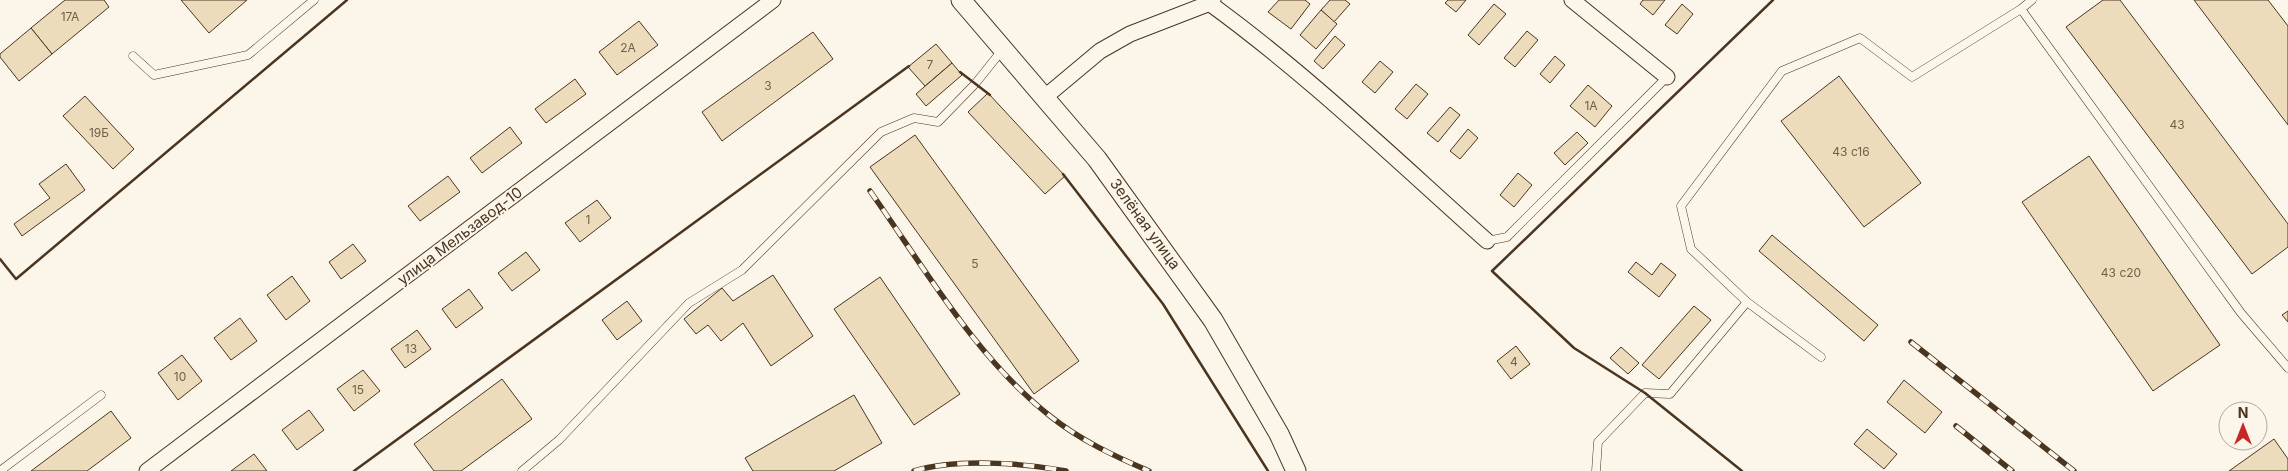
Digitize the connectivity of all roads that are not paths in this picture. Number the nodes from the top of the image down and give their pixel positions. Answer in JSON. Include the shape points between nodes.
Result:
{"nodes":[{"id":1,"x":314,"y":0,"type":"edge"},
{"id":2,"x":773,"y":0,"type":"edge"},
{"id":3,"x":961,"y":0,"type":"edge"},
{"id":4,"x":1572,"y":0,"type":"edge"},
{"id":5,"x":2032,"y":0,"type":"edge"},
{"id":6,"x":1209,"y":1,"type":"edge"},
{"id":7,"x":2021,"y":9,"type":"junction"},
{"id":8,"x":1003,"y":49,"type":"junction"},
{"id":9,"x":132,"y":56,"type":"dead end"},
{"id":10,"x":1668,"y":77,"type":"joint"},
{"id":11,"x":1045,"y":97,"type":"junction"},
{"id":12,"x":1487,"y":241,"type":"joint"},
{"id":13,"x":1747,"y":302,"type":"junction"},
{"id":14,"x":1821,"y":358,"type":"dead end"},
{"id":15,"x":2288,"y":368,"type":"edge"},
{"id":16,"x":101,"y":395,"type":"dead end"},
{"id":17,"x":0,"y":471,"type":"edge"},
{"id":18,"x":147,"y":471,"type":"edge"},
{"id":19,"x":522,"y":471,"type":"edge"},
{"id":20,"x":1296,"y":471,"type":"edge"},
{"id":21,"x":1596,"y":471,"type":"edge"}],
"edges":[{"from":1,"to":9,"type":"lane","via":[[248,55],[154,75]]},
{"from":2,"to":18,"type":"street","name":"улица Мельзавод-10"},
{"from":3,"to":8,"type":"street","name":"Зелёная улица"},
{"from":4,"to":10,"type":"street"},
{"from":5,"to":7,"type":"lane"},
{"from":6,"to":11,"type":"street","via":[[1130,34],[1100,51]]},
{"from":6,"to":12,"type":"street","via":[[1367,134]]},
{"from":7,"to":13,"type":"lane","via":[[1912,77],[1860,38],[1782,71],[1681,206],[1691,249]]},
{"from":7,"to":15,"type":"lane","via":[[2241,312]]},
{"from":8,"to":11,"type":"street","name":"Зелёная улица"},
{"from":8,"to":19,"type":"lane","via":[[938,122],[914,118],[881,132],[742,270],[690,303],[559,440]]},
{"from":10,"to":12,"type":"lane","via":[[1507,238]]},
{"from":11,"to":20,"type":"street","name":"Зелёная улица","via":[[1098,158],[1213,320],[1279,434]]},
{"from":13,"to":14,"type":"lane"},
{"from":13,"to":21,"type":"lane","via":[[1670,394],[1645,394],[1598,442]]},
{"from":16,"to":17,"type":"lane"}]}
